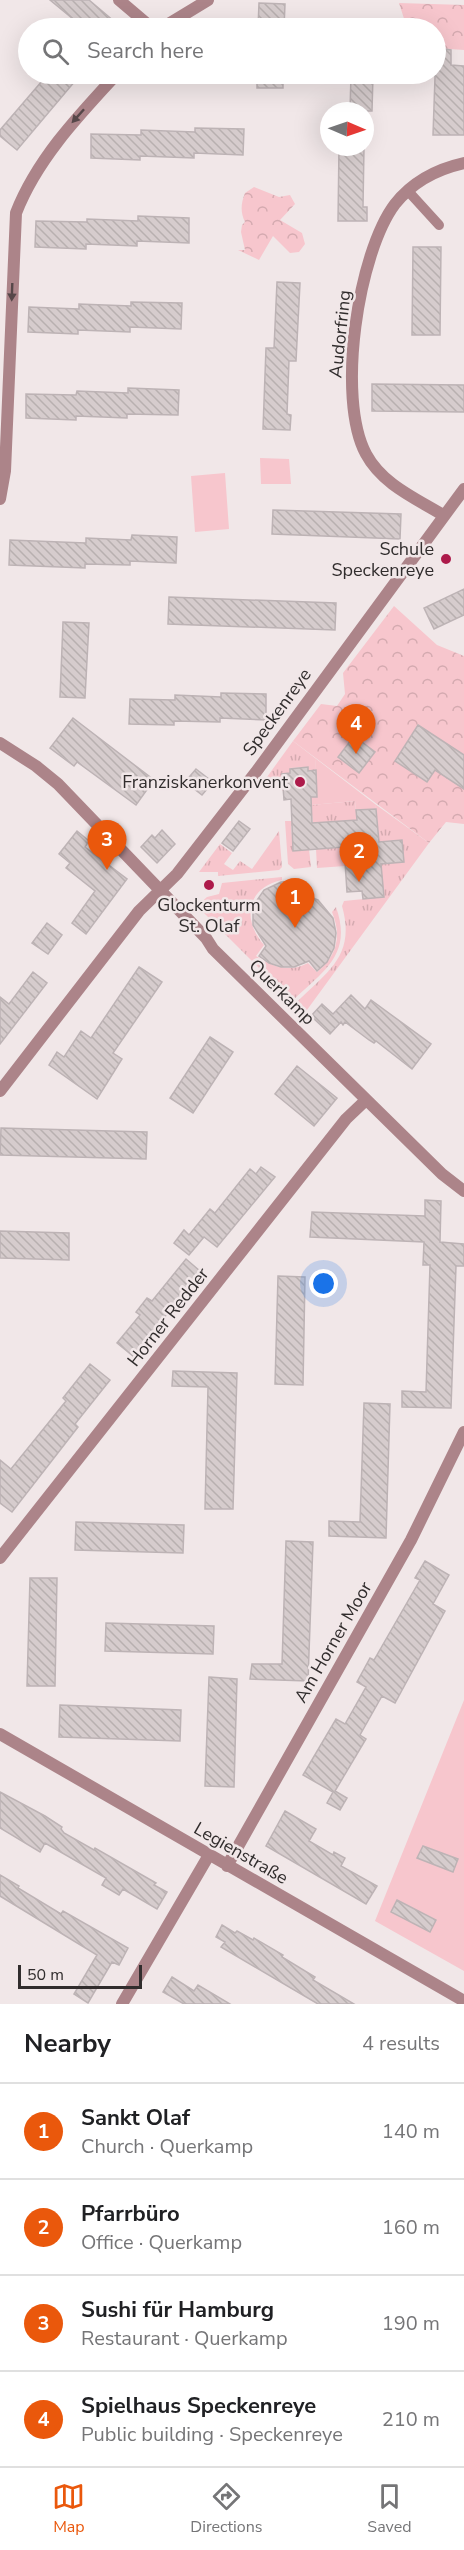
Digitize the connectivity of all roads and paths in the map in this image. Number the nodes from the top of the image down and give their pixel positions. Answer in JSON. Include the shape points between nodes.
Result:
{"nodes":[{"id":1,"x":119,"y":0,"type":"edge"},
{"id":2,"x":208,"y":0,"type":"edge"},
{"id":3,"x":140,"y":18,"type":"edge"},
{"id":4,"x":178,"y":18,"type":"edge"},
{"id":5,"x":108,"y":84,"type":"edge"},
{"id":6,"x":464,"y":163,"type":"edge"},
{"id":7,"x":408,"y":192,"type":"junction"},
{"id":8,"x":439,"y":225,"type":"dead end"},
{"id":9,"x":464,"y":489,"type":"edge"},
{"id":10,"x":0,"y":499,"type":"edge"},
{"id":11,"x":443,"y":515,"type":"junction"},
{"id":12,"x":0,"y":743,"type":"edge"},
{"id":13,"x":160,"y":890,"type":"junction"},
{"id":14,"x":0,"y":1091,"type":"edge"},
{"id":15,"x":366,"y":1100,"type":"junction"},
{"id":16,"x":464,"y":1191,"type":"edge"},
{"id":17,"x":464,"y":1432,"type":"edge"},
{"id":18,"x":0,"y":1558,"type":"edge"},
{"id":19,"x":0,"y":1734,"type":"edge"},
{"id":20,"x":209,"y":1855,"type":"junction"},
{"id":21,"x":227,"y":1866,"type":"junction"},
{"id":22,"x":464,"y":2001,"type":"edge"},
{"id":23,"x":122,"y":2004,"type":"edge"}],
"edges":[{"from":1,"to":3,"type":"street"},
{"from":2,"to":4,"type":"street"},
{"from":5,"to":10,"type":"street","one_way":true,"via":[[73,121],[26,187],[16,213],[5,471]]},
{"from":6,"to":7,"type":"street","name":"Audorfring","via":[[430,173]]},
{"from":7,"to":8,"type":"lane"},
{"from":7,"to":11,"type":"street","name":"Audorfring","via":[[395,204],[382,228],[363,286],[352,352],[354,417],[372,465],[388,481]]},
{"from":9,"to":11,"type":"street","name":"Speckenreye"},
{"from":11,"to":13,"type":"street","name":"Speckenreye","via":[[256,772],[177,874]]},
{"from":12,"to":13,"type":"street","name":"Querkamp","via":[[58,784]]},
{"from":13,"to":14,"type":"street","name":"Speckenreye","via":[[139,911]]},
{"from":13,"to":15,"type":"street","name":"Querkamp","via":[[213,949]]},
{"from":15,"to":16,"type":"street","name":"Querkamp"},
{"from":15,"to":18,"type":"street","name":"Horner Redder","via":[[346,1119]]},
{"from":17,"to":21,"type":"street","name":"Am Horner Moor","via":[[411,1540]]},
{"from":19,"to":20,"type":"street","name":"Legienstraße"},
{"from":20,"to":21,"type":"street","name":"Legienstraße"},
{"from":20,"to":23,"type":"street"},
{"from":21,"to":22,"type":"street","name":"Legienstraße"}]}
